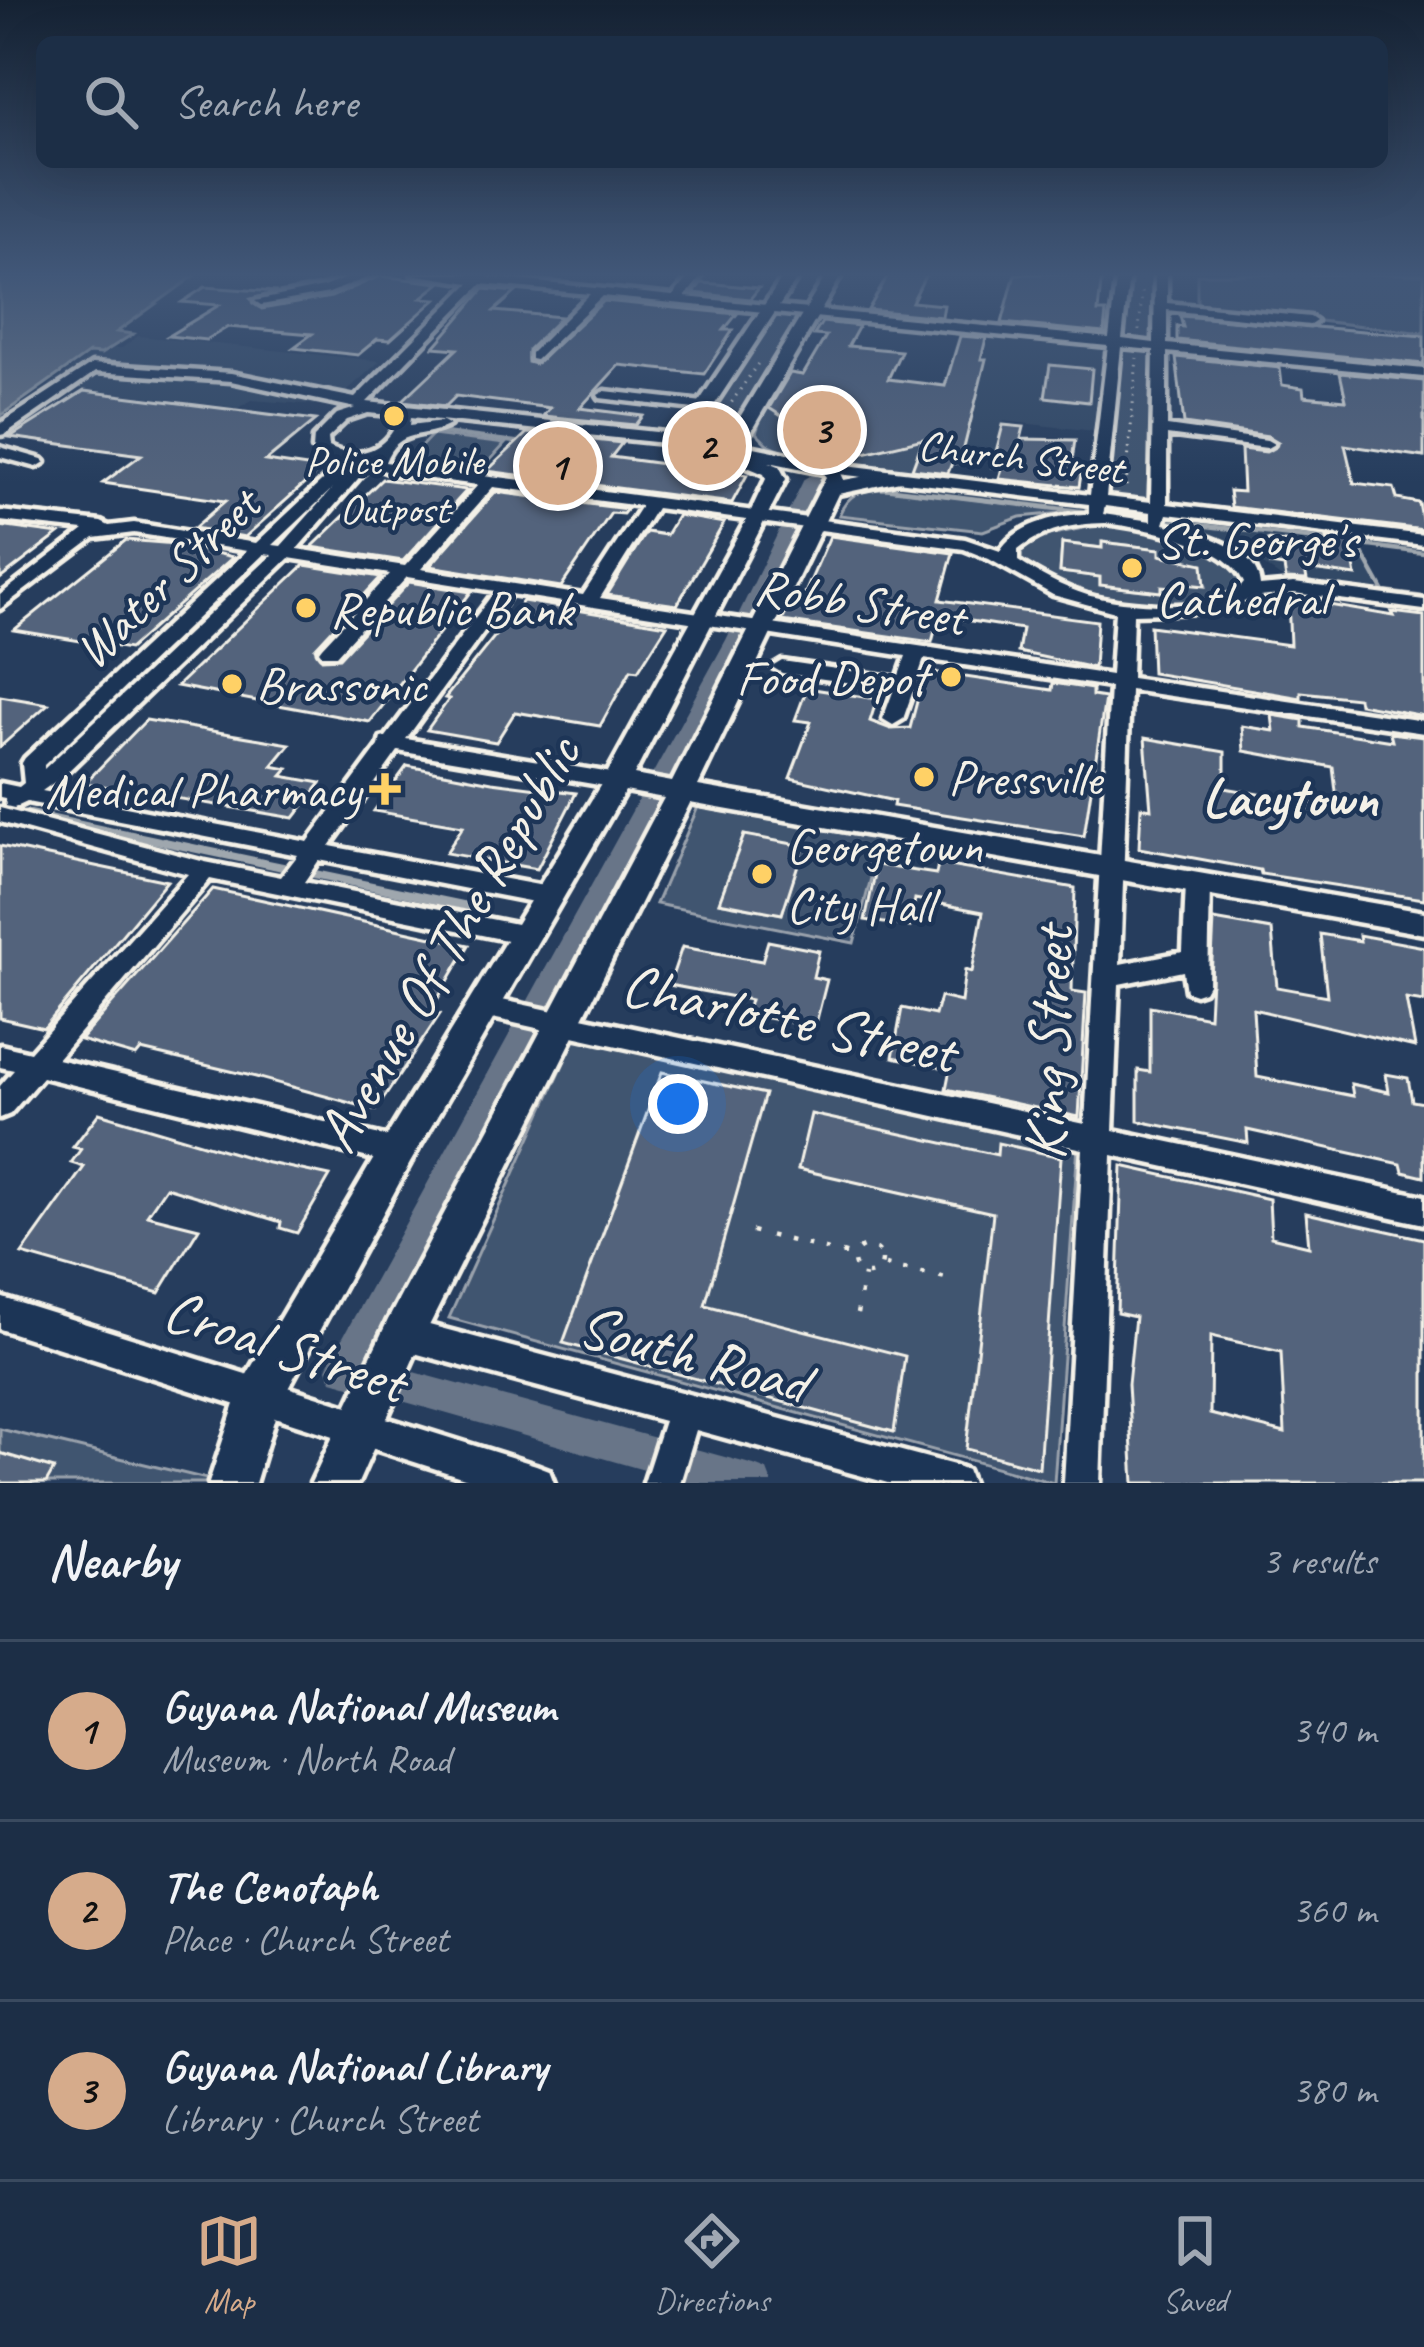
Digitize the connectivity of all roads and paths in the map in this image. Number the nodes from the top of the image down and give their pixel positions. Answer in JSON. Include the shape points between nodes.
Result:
{"nodes":[{"id":1,"x":420,"y":343,"type":"edge"},
{"id":2,"x":547,"y":343,"type":"edge"},
{"id":3,"x":746,"y":343,"type":"edge"},
{"id":4,"x":793,"y":343,"type":"edge"},
{"id":5,"x":1116,"y":343,"type":"edge"},
{"id":6,"x":1118,"y":343,"type":"edge"},
{"id":7,"x":1160,"y":343,"type":"edge"},
{"id":8,"x":1138,"y":345,"type":"junction"},
{"id":9,"x":1160,"y":347,"type":"junction"},
{"id":10,"x":766,"y":352,"type":"dead end"},
{"id":11,"x":536,"y":356,"type":"dead end"},
{"id":12,"x":1424,"y":373,"type":"edge"},
{"id":13,"x":605,"y":394,"type":"dead end"},
{"id":14,"x":362,"y":406,"type":"junction"},
{"id":15,"x":703,"y":406,"type":"junction"},
{"id":16,"x":397,"y":411,"type":"junction"},
{"id":17,"x":1109,"y":411,"type":"junction"},
{"id":18,"x":1133,"y":414,"type":"junction"},
{"id":19,"x":1158,"y":423,"type":"junction"},
{"id":20,"x":715,"y":428,"type":"dead end"},
{"id":21,"x":0,"y":431,"type":"edge"},
{"id":22,"x":402,"y":431,"type":"junction"},
{"id":23,"x":1267,"y":444,"type":"dead end"},
{"id":24,"x":690,"y":448,"type":"junction"},
{"id":25,"x":0,"y":452,"type":"edge"},
{"id":26,"x":733,"y":452,"type":"junction"},
{"id":27,"x":375,"y":454,"type":"junction"},
{"id":28,"x":338,"y":457,"type":"junction"},
{"id":29,"x":37,"y":462,"type":"dead end"},
{"id":30,"x":824,"y":474,"type":"junction"},
{"id":31,"x":774,"y":475,"type":"junction"},
{"id":32,"x":893,"y":477,"type":"joint"},
{"id":33,"x":489,"y":482,"type":"junction"},
{"id":34,"x":651,"y":503,"type":"junction"},
{"id":35,"x":1124,"y":506,"type":"junction"},
{"id":36,"x":1096,"y":512,"type":"junction"},
{"id":37,"x":0,"y":516,"type":"edge"},
{"id":38,"x":762,"y":518,"type":"junction"},
{"id":39,"x":1159,"y":519,"type":"junction"},
{"id":40,"x":810,"y":524,"type":"junction"},
{"id":41,"x":112,"y":528,"type":"junction"},
{"id":42,"x":1424,"y":540,"type":"edge"},
{"id":43,"x":261,"y":549,"type":"junction"},
{"id":44,"x":285,"y":552,"type":"junction"},
{"id":45,"x":1009,"y":561,"type":"junction"},
{"id":46,"x":406,"y":571,"type":"junction"},
{"id":47,"x":507,"y":587,"type":"junction"},
{"id":48,"x":1250,"y":593,"type":"junction"},
{"id":49,"x":589,"y":599,"type":"junction"},
{"id":50,"x":0,"y":604,"type":"edge"},
{"id":51,"x":1424,"y":605,"type":"edge"},
{"id":52,"x":1124,"y":608,"type":"junction"},
{"id":53,"x":712,"y":621,"type":"junction"},
{"id":54,"x":753,"y":628,"type":"junction"},
{"id":55,"x":329,"y":651,"type":"dead end"},
{"id":56,"x":916,"y":652,"type":"junction"},
{"id":57,"x":782,"y":667,"type":"dead end"},
{"id":58,"x":1123,"y":682,"type":"junction"},
{"id":59,"x":905,"y":685,"type":"junction"},
{"id":60,"x":122,"y":694,"type":"junction"},
{"id":61,"x":893,"y":719,"type":"dead end"},
{"id":62,"x":1424,"y":727,"type":"edge"},
{"id":63,"x":388,"y":743,"type":"junction"},
{"id":64,"x":623,"y":782,"type":"junction"},
{"id":65,"x":28,"y":784,"type":"edge"},
{"id":66,"x":673,"y":792,"type":"junction"},
{"id":67,"x":0,"y":814,"type":"edge"},
{"id":68,"x":312,"y":850,"type":"junction"},
{"id":69,"x":1108,"y":868,"type":"junction"},
{"id":70,"x":205,"y":870,"type":"junction"},
{"id":71,"x":1198,"y":884,"type":"junction"},
{"id":72,"x":287,"y":887,"type":"junction"},
{"id":73,"x":549,"y":896,"type":"junction"},
{"id":74,"x":1424,"y":923,"type":"edge"},
{"id":75,"x":526,"y":935,"type":"junction"},
{"id":76,"x":1104,"y":977,"type":"junction"},
{"id":77,"x":498,"y":1010,"type":"junction"},
{"id":78,"x":552,"y":1021,"type":"junction"},
{"id":79,"x":0,"y":1055,"type":"edge"},
{"id":80,"x":37,"y":1065,"type":"junction"},
{"id":81,"x":0,"y":1106,"type":"edge"},
{"id":82,"x":1098,"y":1139,"type":"junction"},
{"id":83,"x":397,"y":1152,"type":"junction"},
{"id":84,"x":1424,"y":1210,"type":"edge"},
{"id":85,"x":752,"y":1231,"type":"dead end"},
{"id":86,"x":854,"y":1256,"type":"junction"},
{"id":87,"x":883,"y":1264,"type":"junction"},
{"id":88,"x":865,"y":1273,"type":"junction"},
{"id":89,"x":951,"y":1279,"type":"dead end"},
{"id":90,"x":0,"y":1313,"type":"edge"},
{"id":91,"x":857,"y":1315,"type":"dead end"},
{"id":92,"x":392,"y":1358,"type":"junction"},
{"id":93,"x":258,"y":1399,"type":"junction"},
{"id":94,"x":681,"y":1422,"type":"junction"},
{"id":95,"x":358,"y":1430,"type":"junction"},
{"id":96,"x":232,"y":1483,"type":"edge"},
{"id":97,"x":334,"y":1483,"type":"edge"},
{"id":98,"x":536,"y":1483,"type":"edge"},
{"id":99,"x":662,"y":1483,"type":"edge"},
{"id":100,"x":954,"y":1483,"type":"edge"},
{"id":101,"x":1082,"y":1483,"type":"edge"}],
"edges":[{"from":1,"to":14,"type":"street"},
{"from":2,"to":11,"type":"street"},
{"from":3,"to":15,"type":"main road"},
{"from":4,"to":26,"type":"main road"},
{"from":5,"to":17,"type":"street"},
{"from":6,"to":8,"type":"street"},
{"from":7,"to":9,"type":"street"},
{"from":8,"to":9,"type":"street"},
{"from":8,"to":18,"type":"path"},
{"from":9,"to":12,"type":"street"},
{"from":9,"to":19,"type":"street"},
{"from":10,"to":20,"type":"path"},
{"from":13,"to":15,"type":"street"},
{"from":14,"to":16,"type":"street"},
{"from":14,"to":21,"type":"street","via":[[230,377],[92,368]]},
{"from":14,"to":28,"type":"street","via":[[321,437],[321,448]]},
{"from":15,"to":24,"type":"main road"},
{"from":16,"to":22,"type":"street"},
{"from":16,"to":24,"type":"street"},
{"from":17,"to":18,"type":"path"},
{"from":17,"to":36,"type":"street"},
{"from":18,"to":19,"type":"path"},
{"from":18,"to":35,"type":"path"},
{"from":19,"to":23,"type":"street"},
{"from":19,"to":39,"type":"street"},
{"from":22,"to":24,"type":"street","via":[[454,425]]},
{"from":22,"to":27,"type":"street","name":"Water Street"},
{"from":24,"to":26,"type":"main road"},
{"from":25,"to":29,"type":"street"},
{"from":26,"to":30,"type":"main road"},
{"from":26,"to":31,"type":"main road"},
{"from":27,"to":28,"type":"street"},
{"from":27,"to":33,"type":"street","via":[[383,467]]},
{"from":27,"to":44,"type":"street","name":"Water Street"},
{"from":28,"to":43,"type":"street","name":"Water Street","via":[[342,471]]},
{"from":30,"to":31,"type":"main road","via":[[794,468]]},
{"from":30,"to":32,"type":"main road"},
{"from":30,"to":40,"type":"main road"},
{"from":31,"to":38,"type":"main road","name":"Avenue Of The Republic"},
{"from":32,"to":36,"type":"street","name":"Church Street"},
{"from":33,"to":34,"type":"street"},
{"from":33,"to":46,"type":"street"},
{"from":34,"to":38,"type":"street"},
{"from":34,"to":49,"type":"street"},
{"from":35,"to":36,"type":"street","name":"Church Street"},
{"from":35,"to":39,"type":"street","name":"Church Street"},
{"from":36,"to":39,"type":"street"},
{"from":36,"to":45,"type":"street","via":[[1029,533],[1009,548]]},
{"from":37,"to":41,"type":"street"},
{"from":38,"to":40,"type":"street"},
{"from":38,"to":53,"type":"main road","name":"Avenue Of The Republic"},
{"from":39,"to":42,"type":"street","name":"Church Street"},
{"from":39,"to":48,"type":"street","via":[[1240,562]]},
{"from":40,"to":45,"type":"street","via":[[965,544]]},
{"from":40,"to":54,"type":"main road"},
{"from":41,"to":43,"type":"street"},
{"from":41,"to":50,"type":"street","via":[[89,534]]},
{"from":43,"to":44,"type":"street","name":"Robb Street"},
{"from":43,"to":60,"type":"street","name":"Water Street"},
{"from":44,"to":46,"type":"street","name":"Robb Street"},
{"from":44,"to":60,"type":"street","name":"Water Street"},
{"from":45,"to":52,"type":"street","via":[[1063,592]]},
{"from":46,"to":47,"type":"street","name":"Robb Street"},
{"from":46,"to":55,"type":"street"},
{"from":47,"to":49,"type":"street","name":"Robb Street"},
{"from":47,"to":63,"type":"street"},
{"from":48,"to":51,"type":"street","via":[[1294,588]]},
{"from":48,"to":52,"type":"street","via":[[1178,610]]},
{"from":49,"to":53,"type":"street","name":"Robb Street"},
{"from":52,"to":58,"type":"street","name":"King Street"},
{"from":53,"to":54,"type":"street","name":"Robb Street"},
{"from":53,"to":64,"type":"main road","name":"Avenue Of The Republic"},
{"from":54,"to":56,"type":"street","name":"Robb Street"},
{"from":54,"to":66,"type":"main road"},
{"from":56,"to":58,"type":"street","name":"Robb Street"},
{"from":56,"to":59,"type":"street"},
{"from":57,"to":59,"type":"street"},
{"from":58,"to":62,"type":"street","name":"Robb Street"},
{"from":58,"to":69,"type":"street","name":"King Street"},
{"from":59,"to":61,"type":"street"},
{"from":60,"to":65,"type":"street","name":"Water Street","via":[[33,763]]},
{"from":63,"to":64,"type":"street"},
{"from":63,"to":68,"type":"street"},
{"from":64,"to":66,"type":"main road"},
{"from":64,"to":73,"type":"main road","name":"Avenue Of The Republic"},
{"from":65,"to":67,"type":"street","name":"Water Street"},
{"from":65,"to":68,"type":"street"},
{"from":66,"to":69,"type":"main road"},
{"from":66,"to":78,"type":"main road"},
{"from":67,"to":70,"type":"street"},
{"from":68,"to":72,"type":"street"},
{"from":68,"to":73,"type":"street"},
{"from":69,"to":71,"type":"main road"},
{"from":69,"to":76,"type":"street","name":"King Street"},
{"from":70,"to":72,"type":"street"},
{"from":70,"to":80,"type":"street"},
{"from":71,"to":74,"type":"main road"},
{"from":71,"to":76,"type":"street","via":[[1195,972]]},
{"from":72,"to":75,"type":"street"},
{"from":73,"to":75,"type":"main road","name":"Avenue Of The Republic"},
{"from":75,"to":77,"type":"main road","name":"Avenue Of The Republic"},
{"from":76,"to":82,"type":"street","name":"King Street"},
{"from":77,"to":78,"type":"street","name":"Charlotte Street"},
{"from":77,"to":83,"type":"main road","name":"Avenue Of The Republic"},
{"from":78,"to":82,"type":"street","name":"Charlotte Street"},
{"from":78,"to":92,"type":"main road"},
{"from":79,"to":80,"type":"street"},
{"from":80,"to":81,"type":"street"},
{"from":80,"to":83,"type":"street"},
{"from":82,"to":84,"type":"street","name":"Charlotte Street"},
{"from":82,"to":101,"type":"street","name":"King Street"},
{"from":83,"to":93,"type":"main road","name":"Avenue Of The Republic"},
{"from":85,"to":86,"type":"path"},
{"from":86,"to":87,"type":"path","via":[[870,1247]]},
{"from":86,"to":88,"type":"path"},
{"from":87,"to":88,"type":"path"},
{"from":87,"to":89,"type":"path"},
{"from":88,"to":91,"type":"path"},
{"from":90,"to":93,"type":"street","name":"Croal Street"},
{"from":92,"to":94,"type":"street","name":"South Road"},
{"from":92,"to":95,"type":"main road"},
{"from":93,"to":95,"type":"street","name":"Croal Street"},
{"from":93,"to":96,"type":"main road","name":"Avenue Of The Republic"},
{"from":94,"to":99,"type":"street"},
{"from":94,"to":100,"type":"street","name":"South Road"},
{"from":95,"to":97,"type":"main road"},
{"from":95,"to":98,"type":"street","name":"Croal Street"}]}
